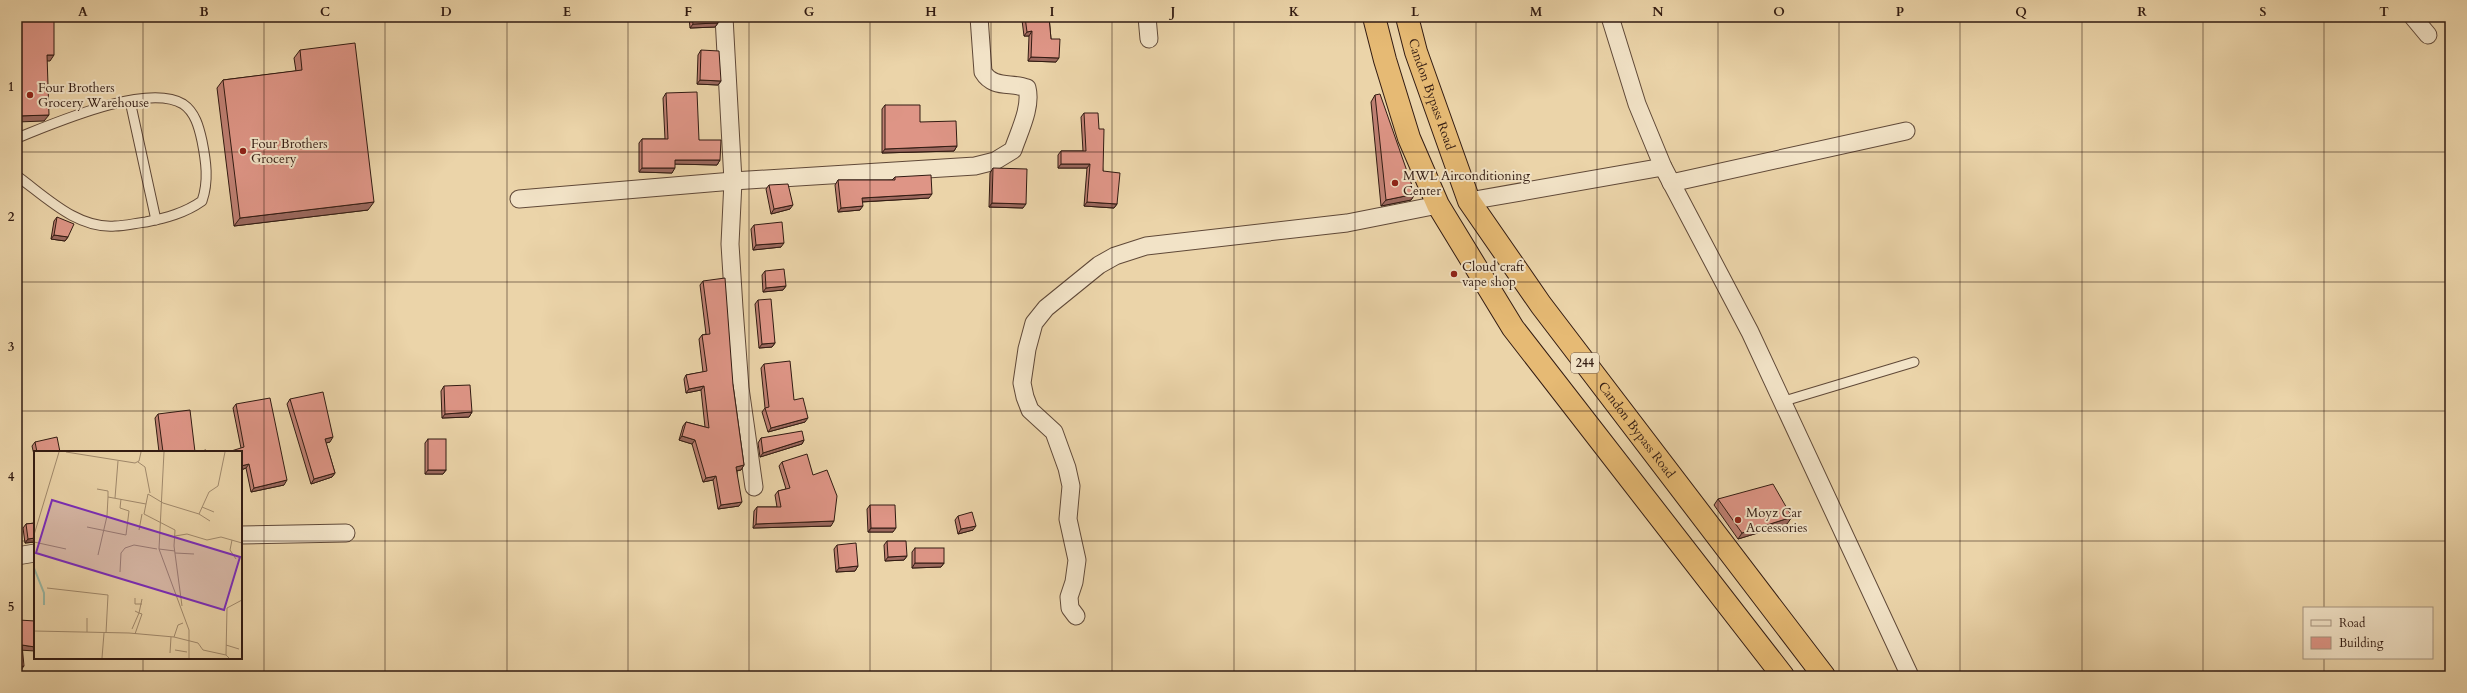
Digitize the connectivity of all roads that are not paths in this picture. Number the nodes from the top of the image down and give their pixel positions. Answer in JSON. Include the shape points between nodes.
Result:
{"nodes":[{"id":1,"x":724,"y":17,"type":"edge"},
{"id":2,"x":979,"y":17,"type":"edge"},
{"id":3,"x":1147,"y":17,"type":"edge"},
{"id":4,"x":1374,"y":17,"type":"edge"},
{"id":5,"x":1407,"y":17,"type":"edge"},
{"id":6,"x":1610,"y":17,"type":"edge"},
{"id":7,"x":2413,"y":17,"type":"edge"},
{"id":8,"x":2428,"y":35,"type":"dead end"},
{"id":9,"x":1149,"y":39,"type":"dead end"},
{"id":10,"x":130,"y":101,"type":"junction"},
{"id":11,"x":1906,"y":131,"type":"dead end"},
{"id":12,"x":17,"y":138,"type":"edge"},
{"id":13,"x":1664,"y":167,"type":"junction"},
{"id":14,"x":17,"y":176,"type":"edge"},
{"id":15,"x":733,"y":181,"type":"junction"},
{"id":16,"x":1670,"y":183,"type":"junction"},
{"id":17,"x":519,"y":199,"type":"dead end"},
{"id":18,"x":1469,"y":201,"type":"junction"},
{"id":19,"x":1438,"y":205,"type":"junction"},
{"id":20,"x":156,"y":220,"type":"junction"},
{"id":21,"x":1914,"y":362,"type":"dead end"},
{"id":22,"x":1781,"y":402,"type":"junction"},
{"id":23,"x":754,"y":487,"type":"dead end"},
{"id":24,"x":1696,"y":510,"type":"junction"},
{"id":25,"x":1671,"y":530,"type":"junction"},
{"id":26,"x":346,"y":533,"type":"dead end"},
{"id":27,"x":242,"y":535,"type":"edge"},
{"id":28,"x":34,"y":553,"type":"edge"},
{"id":29,"x":17,"y":556,"type":"edge"},
{"id":30,"x":1076,"y":616,"type":"dead end"},
{"id":31,"x":1783,"y":676,"type":"edge"},
{"id":32,"x":1824,"y":676,"type":"edge"},
{"id":33,"x":1910,"y":676,"type":"edge"}],
"edges":[{"from":1,"to":15,"type":"street"},
{"from":2,"to":15,"type":"street","via":[[983,72],[987,78],[1000,84],[1027,88],[1028,93],[1027,107],[1013,150],[1005,156],[975,166]]},
{"from":3,"to":9,"type":"street"},
{"from":4,"to":19,"type":"highway","number":"244","via":[[1409,138]]},
{"from":5,"to":18,"type":"highway","name":"Candon Bypass Road","number":"244","via":[[1416,52]]},
{"from":6,"to":13,"type":"street","via":[[1637,104]]},
{"from":7,"to":8,"type":"street"},
{"from":10,"to":12,"type":"lane","via":[[88,110]]},
{"from":10,"to":20,"type":"lane"},
{"from":10,"to":20,"type":"lane","via":[[163,97],[183,104],[196,120],[201,137],[207,178],[202,200],[190,210]]},
{"from":11,"to":16,"type":"street"},
{"from":13,"to":16,"type":"street"},
{"from":13,"to":18,"type":"street"},
{"from":14,"to":20,"type":"lane","via":[[72,216],[87,222],[114,226]]},
{"from":15,"to":17,"type":"street"},
{"from":15,"to":23,"type":"street","via":[[730,244],[735,323],[740,388]]},
{"from":16,"to":22,"type":"street","via":[[1750,332]]},
{"from":18,"to":24,"type":"highway","name":"Candon Bypass Road","number":"244","via":[[1541,305]]},
{"from":19,"to":25,"type":"highway","number":"244","via":[[1513,328]]},
{"from":19,"to":30,"type":"street","via":[[1347,223],[1140,248],[1099,265],[1046,308],[1034,323],[1022,383],[1030,410],[1054,432],[1067,468],[1070,486],[1068,519],[1077,560],[1069,597],[1070,608]]},
{"from":21,"to":22,"type":"lane"},
{"from":22,"to":33,"type":"street"},
{"from":24,"to":25,"type":"highway"},
{"from":24,"to":32,"type":"highway","name":"Candon Bypass Road","number":"244"},
{"from":25,"to":31,"type":"highway","number":"244"},
{"from":26,"to":27,"type":"street"},
{"from":28,"to":29,"type":"street"}]}
